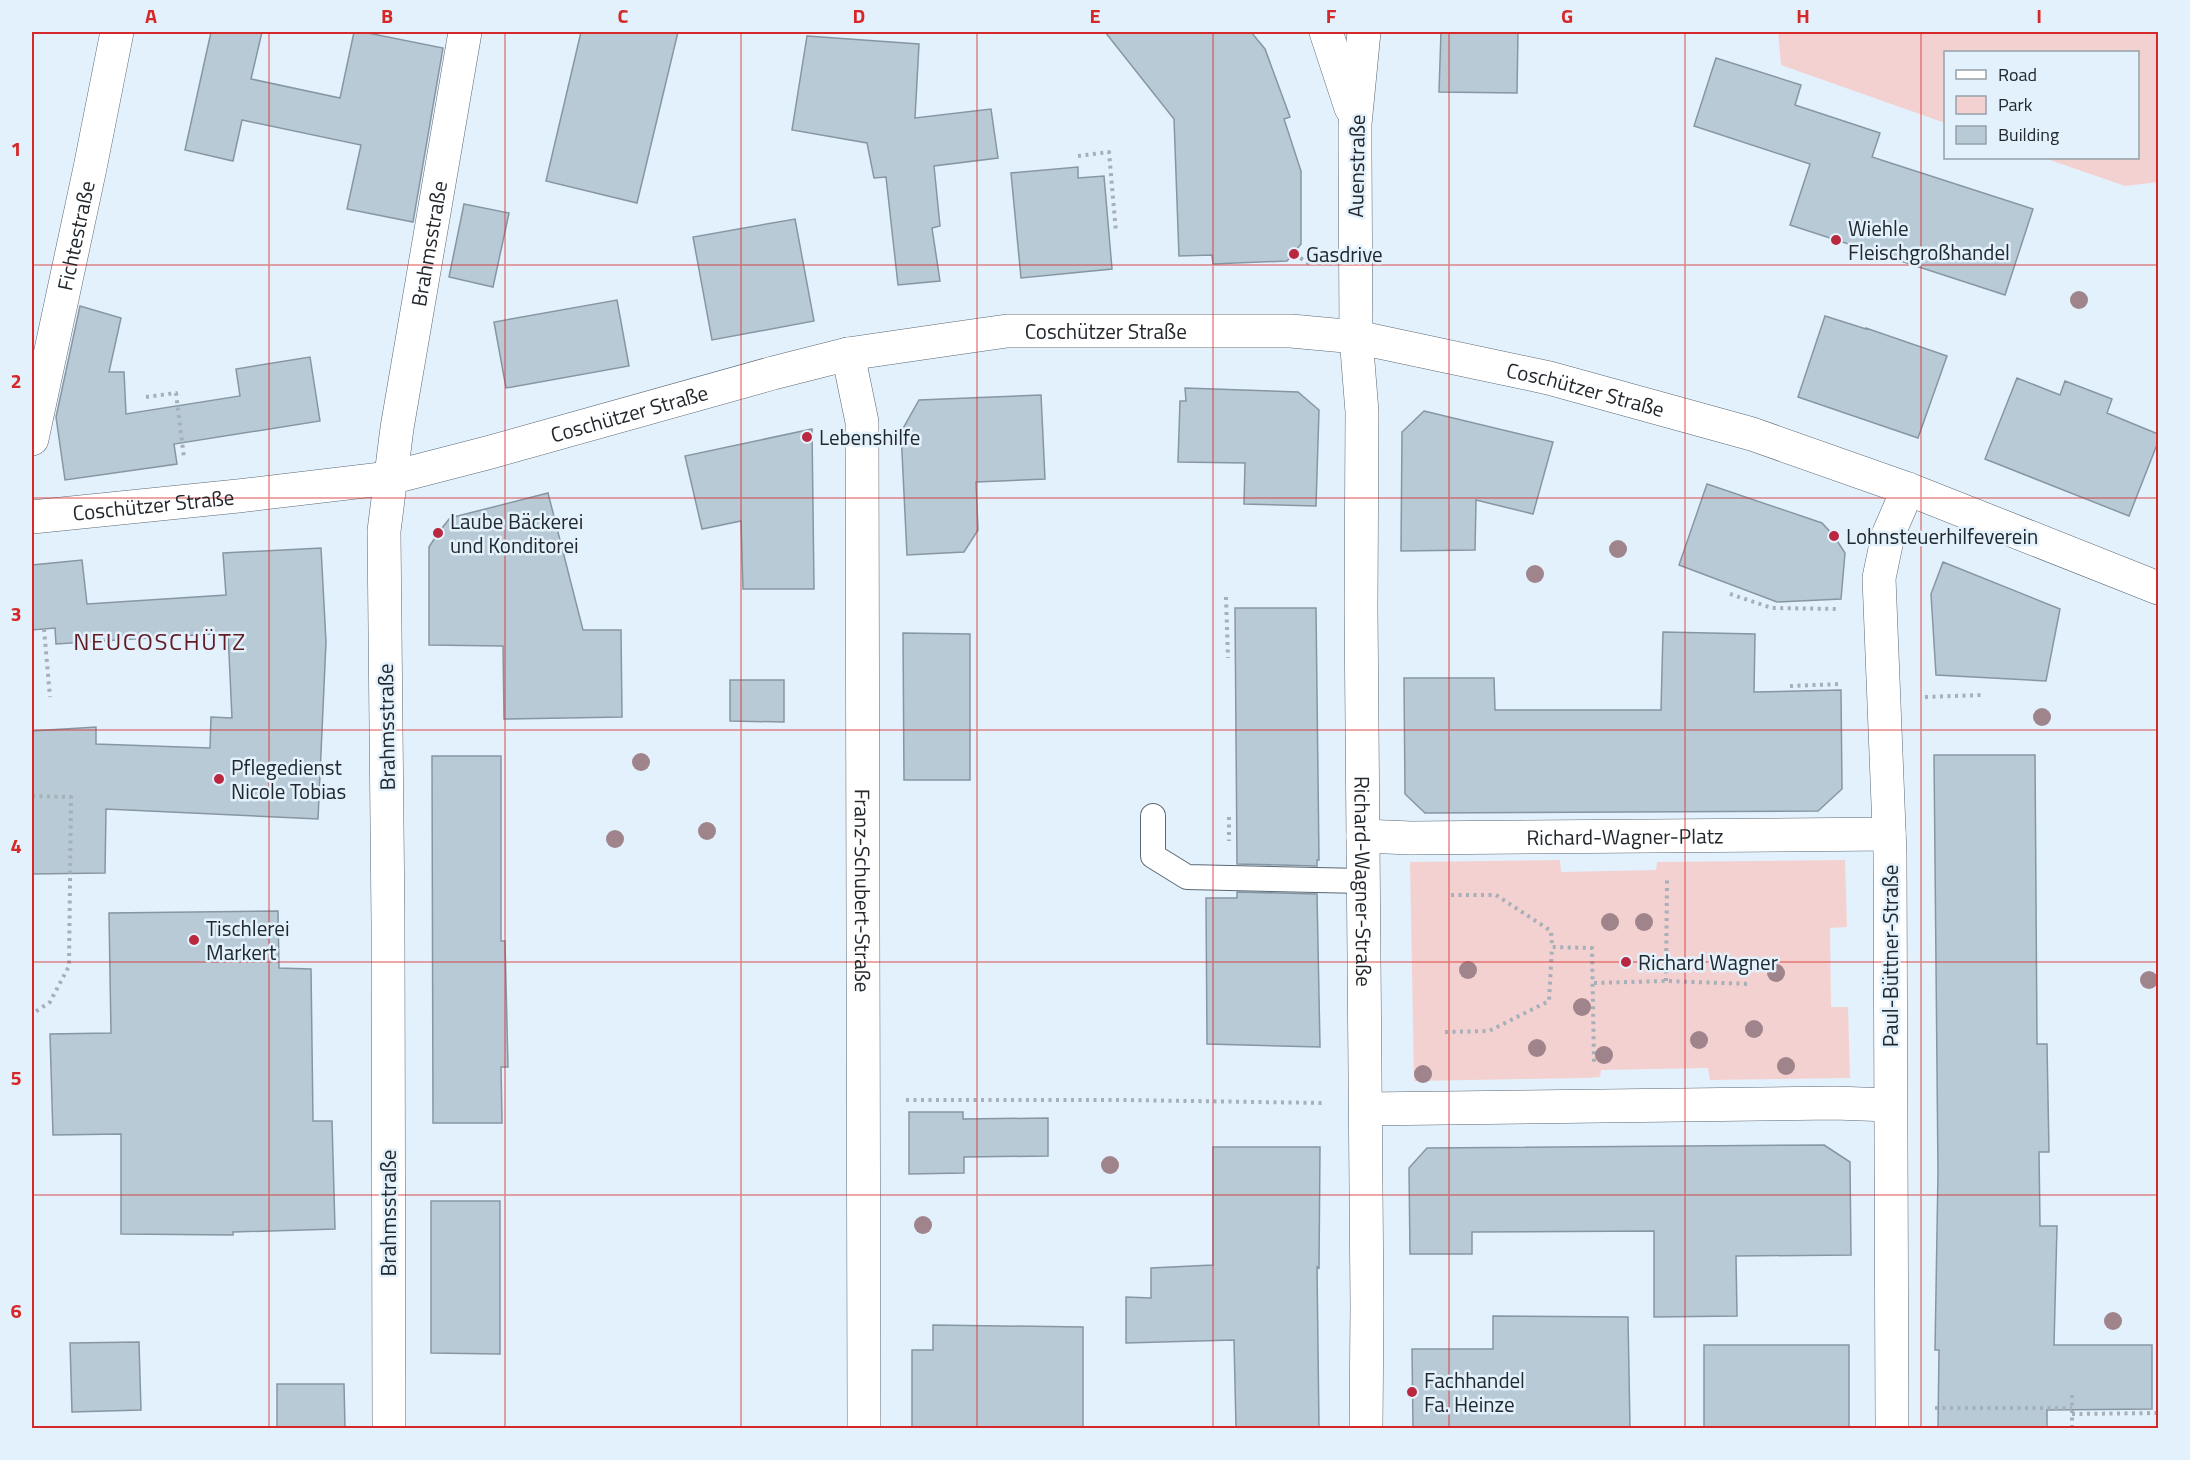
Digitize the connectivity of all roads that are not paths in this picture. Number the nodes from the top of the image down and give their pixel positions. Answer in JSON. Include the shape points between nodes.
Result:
{"nodes":[{"id":1,"x":117,"y":32,"type":"edge"},
{"id":2,"x":465,"y":32,"type":"edge"},
{"id":3,"x":1326,"y":32,"type":"edge"},
{"id":4,"x":1364,"y":32,"type":"edge"},
{"id":5,"x":1355,"y":124,"type":"junction"},
{"id":6,"x":1356,"y":337,"type":"junction"},
{"id":7,"x":848,"y":354,"type":"junction"},
{"id":8,"x":32,"y":439,"type":"edge"},
{"id":9,"x":390,"y":478,"type":"junction"},
{"id":10,"x":1908,"y":489,"type":"junction"},
{"id":11,"x":32,"y":517,"type":"edge"},
{"id":12,"x":2158,"y":588,"type":"edge"},
{"id":13,"x":1153,"y":816,"type":"dead end"},
{"id":14,"x":1889,"y":834,"type":"junction"},
{"id":15,"x":1363,"y":836,"type":"junction"},
{"id":16,"x":1363,"y":881,"type":"junction"},
{"id":17,"x":1889,"y":1105,"type":"junction"},
{"id":18,"x":1366,"y":1109,"type":"junction"},
{"id":19,"x":389,"y":1428,"type":"edge"},
{"id":20,"x":864,"y":1428,"type":"edge"},
{"id":21,"x":1366,"y":1428,"type":"edge"},
{"id":22,"x":1892,"y":1428,"type":"edge"}],
"edges":[{"from":1,"to":8,"type":"street","name":"Fichtestraße"},
{"from":2,"to":9,"type":"street","name":"Brahmsstraße"},
{"from":3,"to":5,"type":"street"},
{"from":4,"to":5,"type":"street","name":"Auenstraße"},
{"from":5,"to":6,"type":"street","name":"Auenstraße"},
{"from":6,"to":7,"type":"street","name":"Coschützer Straße","via":[[1291,331],[1006,331]]},
{"from":6,"to":10,"type":"street","name":"Coschützer Straße","via":[[1572,385],[1752,435]]},
{"from":6,"to":15,"type":"street","name":"Richard-Wagner-Straße","via":[[1362,412]]},
{"from":7,"to":9,"type":"street","name":"Coschützer Straße"},
{"from":7,"to":20,"type":"street","name":"Franz-Schubert-Straße","via":[[862,422]]},
{"from":9,"to":11,"type":"street","name":"Coschützer Straße"},
{"from":9,"to":19,"type":"street","name":"Brahmsstraße","via":[[384,531]]},
{"from":10,"to":12,"type":"street","name":"Coschützer Straße"},
{"from":10,"to":14,"type":"street","name":"Paul-Büttner-Straße","via":[[1888,535],[1879,578]]},
{"from":13,"to":16,"type":"lane","via":[[1153,856],[1187,877]]},
{"from":14,"to":15,"type":"street","name":"Richard-Wagner-Platz"},
{"from":14,"to":17,"type":"street","name":"Paul-Büttner-Straße"},
{"from":15,"to":16,"type":"street","name":"Richard-Wagner-Straße"},
{"from":16,"to":18,"type":"street","name":"Richard-Wagner-Straße"},
{"from":17,"to":18,"type":"street"},
{"from":17,"to":22,"type":"street","name":"Paul-Büttner-Straße"},
{"from":18,"to":21,"type":"street","name":"Richard-Wagner-Straße"}]}
